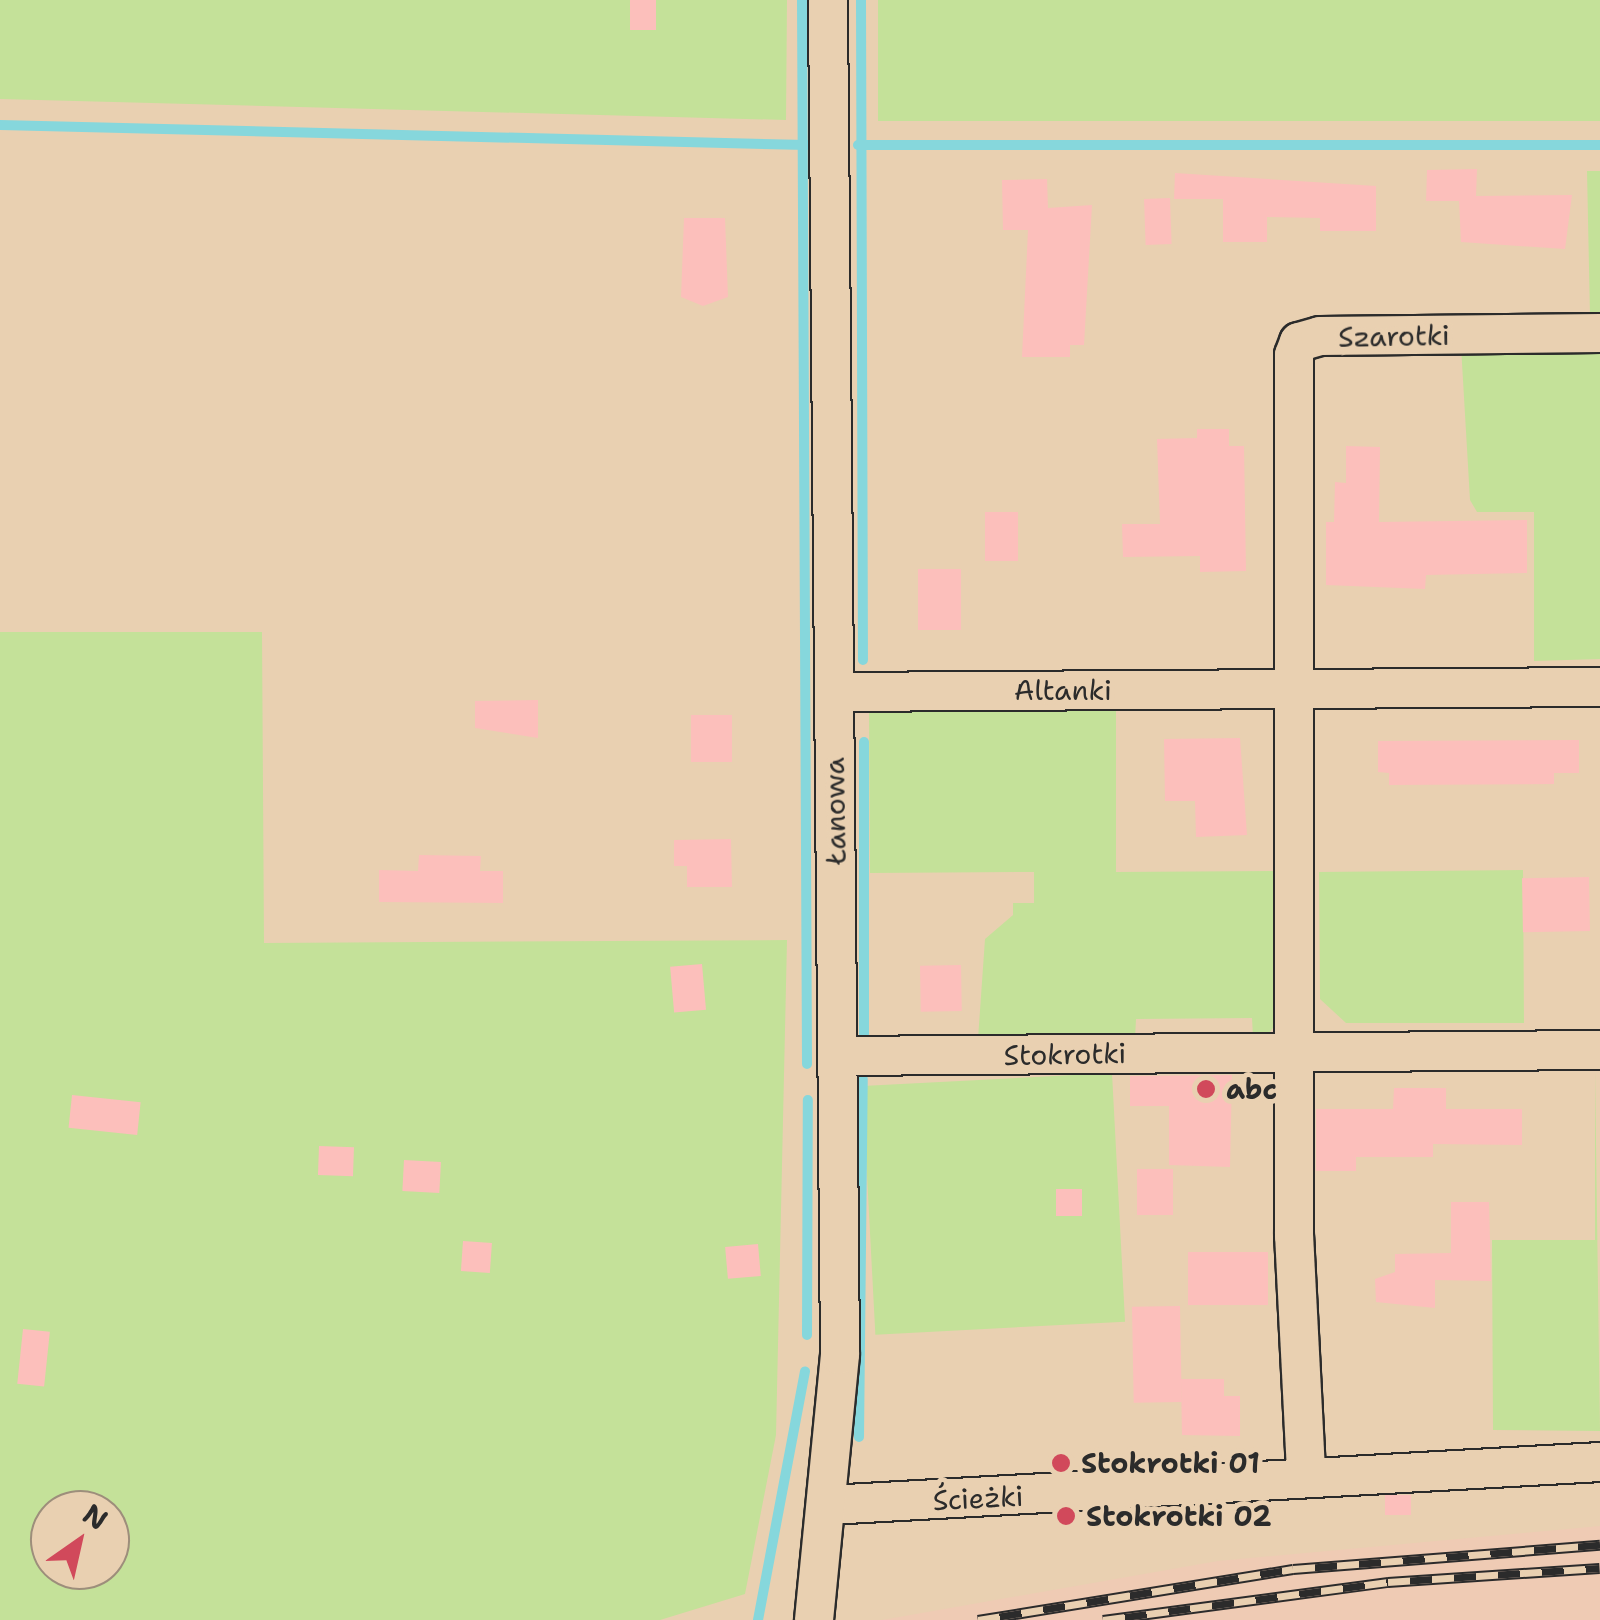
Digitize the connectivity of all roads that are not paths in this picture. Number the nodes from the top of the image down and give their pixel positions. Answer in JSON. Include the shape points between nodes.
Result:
{"nodes":[{"id":1,"x":828,"y":0,"type":"edge"},
{"id":2,"x":1600,"y":333,"type":"edge"},
{"id":3,"x":1600,"y":687,"type":"edge"},
{"id":4,"x":1292,"y":689,"type":"junction"},
{"id":5,"x":834,"y":692,"type":"junction"},
{"id":6,"x":1600,"y":1050,"type":"edge"},
{"id":7,"x":1293,"y":1051,"type":"junction"},
{"id":8,"x":838,"y":1056,"type":"junction"},
{"id":9,"x":1600,"y":1462,"type":"edge"},
{"id":10,"x":1306,"y":1471,"type":"junction"},
{"id":11,"x":829,"y":1505,"type":"junction"},
{"id":12,"x":814,"y":1620,"type":"edge"}],
"edges":[{"from":1,"to":5,"type":"street","name":"Łanowa"},
{"from":2,"to":4,"type":"street","name":"Szarotki","via":[[1299,342],[1290,512]]},
{"from":3,"to":4,"type":"street","name":"Altanki"},
{"from":4,"to":5,"type":"street","name":"Altanki"},
{"from":4,"to":7,"type":"street"},
{"from":5,"to":8,"type":"street","name":"Łanowa"},
{"from":6,"to":7,"type":"street","name":"Stokrotki"},
{"from":7,"to":8,"type":"street","name":"Stokrotki"},
{"from":7,"to":10,"type":"street"},
{"from":8,"to":11,"type":"street","name":"Łanowa","via":[[840,1355]]},
{"from":9,"to":10,"type":"street","name":"Ścieżki"},
{"from":10,"to":11,"type":"street","name":"Ścieżki"},
{"from":11,"to":12,"type":"street","name":"Łanowa"}]}
